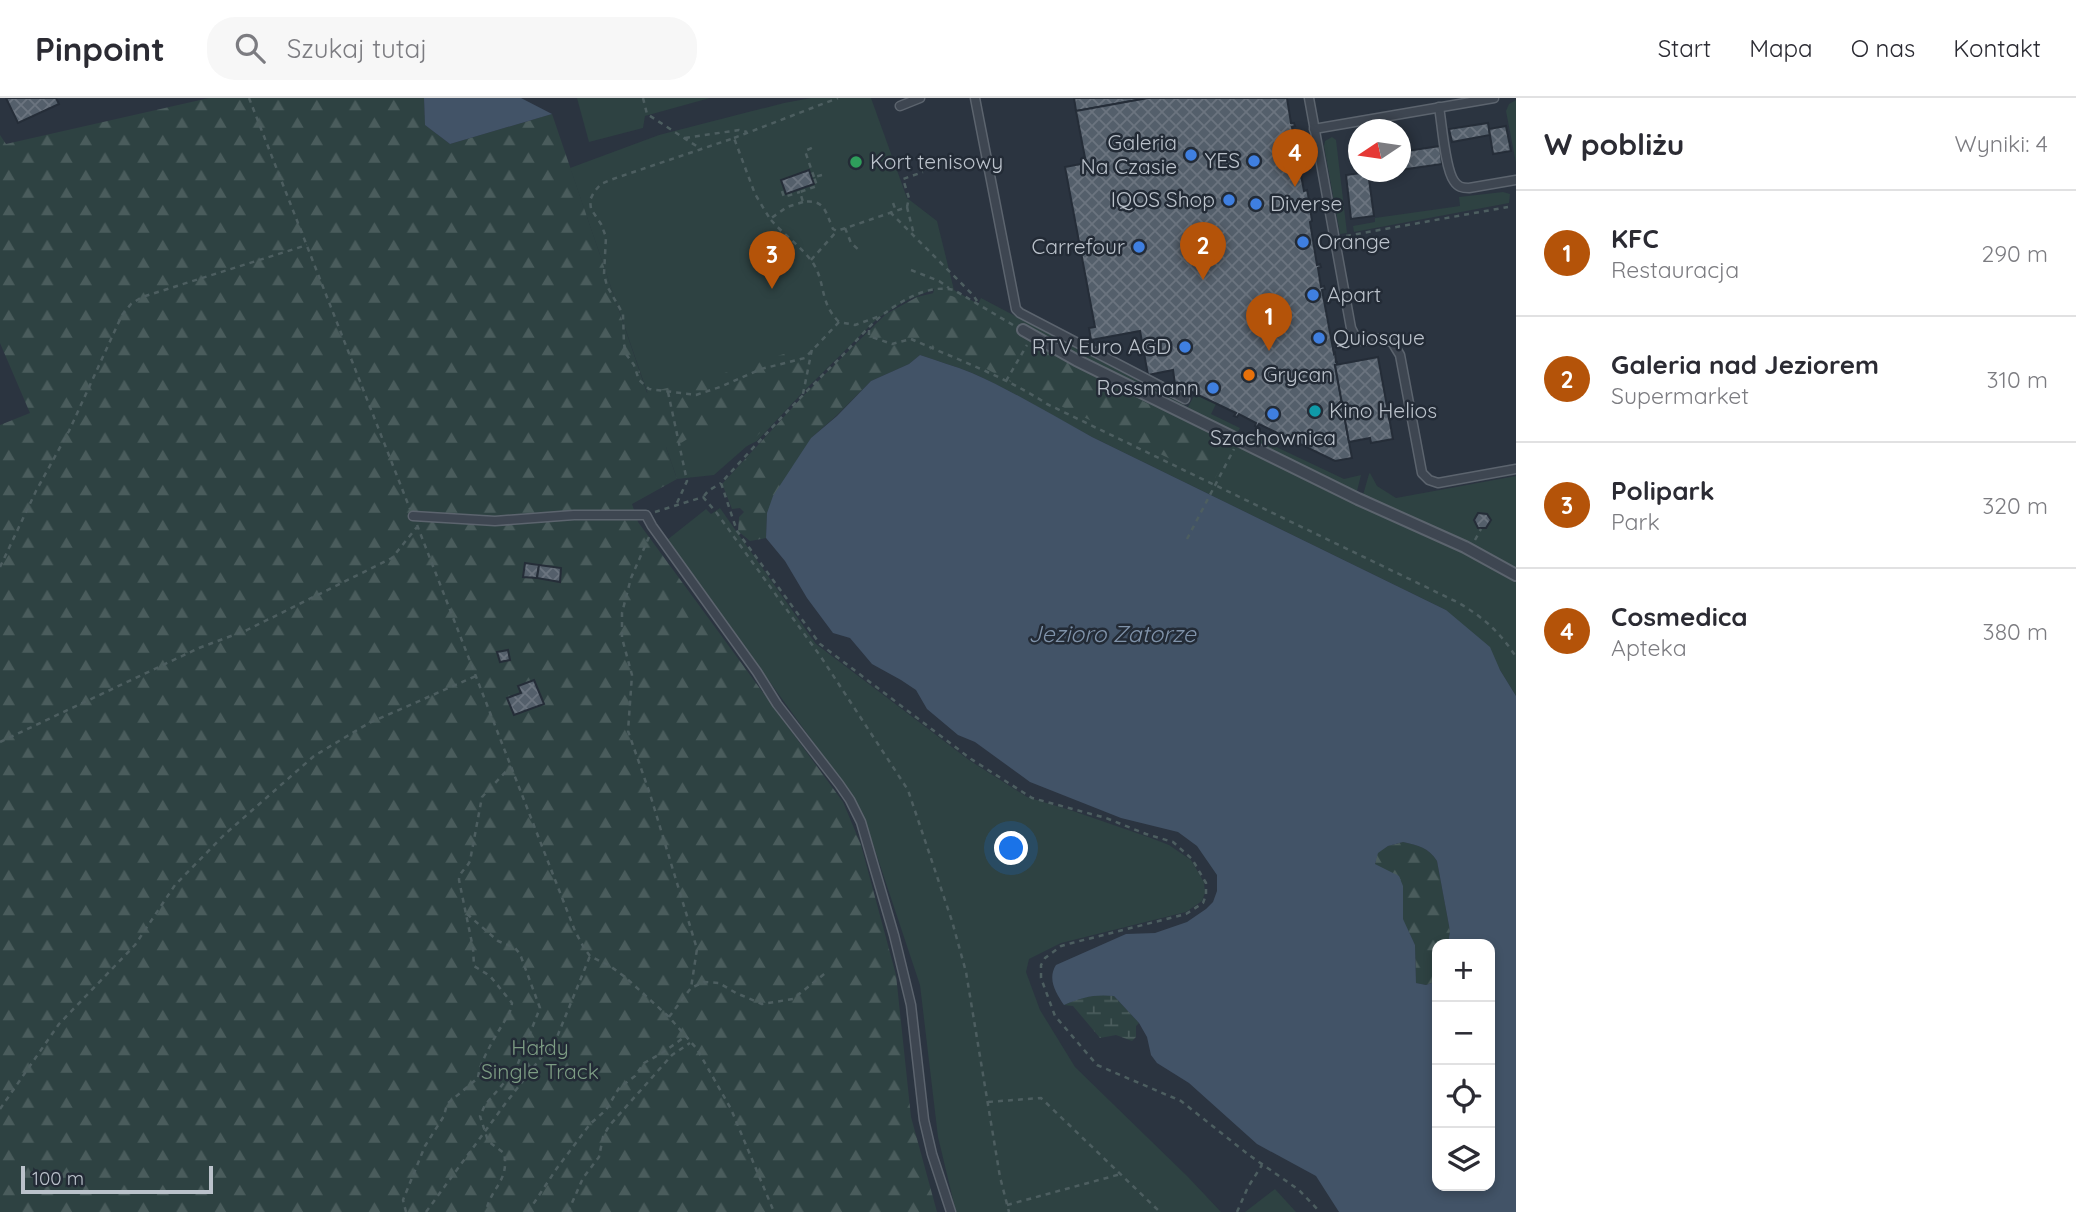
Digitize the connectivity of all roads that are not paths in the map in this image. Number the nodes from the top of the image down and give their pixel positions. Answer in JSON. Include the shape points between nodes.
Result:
{"nodes":[{"id":1,"x":920,"y":98,"type":"edge"},
{"id":2,"x":975,"y":98,"type":"edge"},
{"id":3,"x":1309,"y":98,"type":"edge"},
{"id":4,"x":1494,"y":98,"type":"edge"},
{"id":5,"x":900,"y":106,"type":"dead end"},
{"id":6,"x":1439,"y":107,"type":"junction"},
{"id":7,"x":1314,"y":130,"type":"junction"},
{"id":8,"x":1516,"y":180,"type":"edge"},
{"id":9,"x":1023,"y":330,"type":"road end"},
{"id":10,"x":1185,"y":399,"type":"dead end"},
{"id":11,"x":1516,"y":469,"type":"edge"},
{"id":12,"x":413,"y":516,"type":"dead end"},
{"id":13,"x":1516,"y":575,"type":"edge"},
{"id":14,"x":951,"y":1212,"type":"edge"}],
"edges":[{"from":1,"to":5,"type":"lane"},
{"from":2,"to":10,"type":"lane","via":[[1016,309]]},
{"from":3,"to":7,"type":"lane"},
{"from":4,"to":6,"type":"lane"},
{"from":6,"to":7,"type":"lane"},
{"from":6,"to":8,"type":"lane","via":[[1456,184],[1469,188]]},
{"from":7,"to":11,"type":"lane","via":[[1351,328],[1362,341],[1392,342],[1400,355],[1422,473],[1438,483]]},
{"from":9,"to":13,"type":"street"},
{"from":12,"to":14,"type":"lane","via":[[495,521],[646,515],[777,704],[839,784],[861,822],[905,979],[924,1120]]}]}
